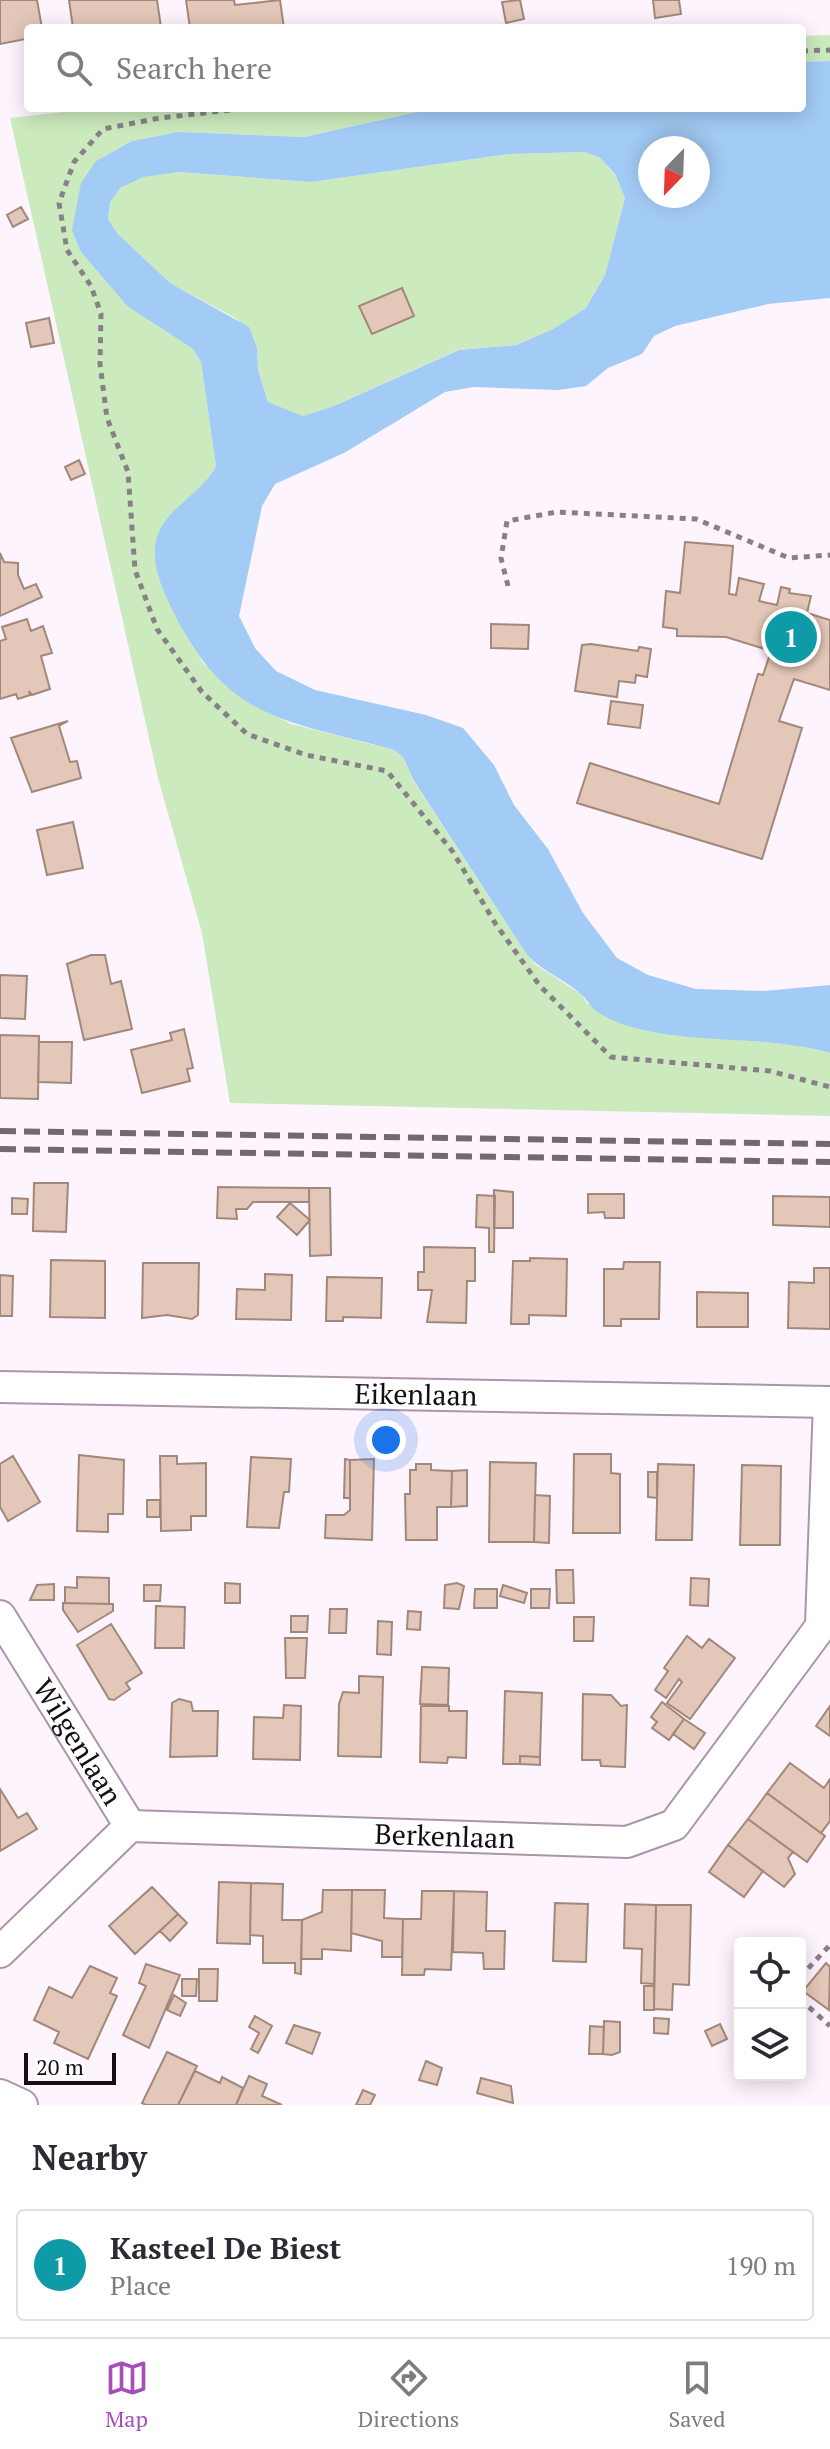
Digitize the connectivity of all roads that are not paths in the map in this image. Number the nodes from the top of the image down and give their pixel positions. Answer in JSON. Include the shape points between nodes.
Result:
{"nodes":[{"id":1,"x":0,"y":1387,"type":"edge"},
{"id":2,"x":829,"y":1402,"type":"edge"},
{"id":3,"x":0,"y":1616,"type":"edge"},
{"id":4,"x":826,"y":1620,"type":"edge"},
{"id":5,"x":130,"y":1826,"type":"junction"},
{"id":6,"x":0,"y":1952,"type":"edge"},
{"id":7,"x":0,"y":2095,"type":"edge"},
{"id":8,"x":22,"y":2105,"type":"edge"}],
"edges":[{"from":1,"to":2,"type":"street","name":"Eikenlaan"},
{"from":2,"to":4,"type":"street"},
{"from":3,"to":5,"type":"street","name":"Wilgenlaan"},
{"from":4,"to":5,"type":"street","name":"Berkenlaan","via":[[674,1825],[627,1842]]},
{"from":5,"to":6,"type":"street"},
{"from":7,"to":8,"type":"street"}]}
